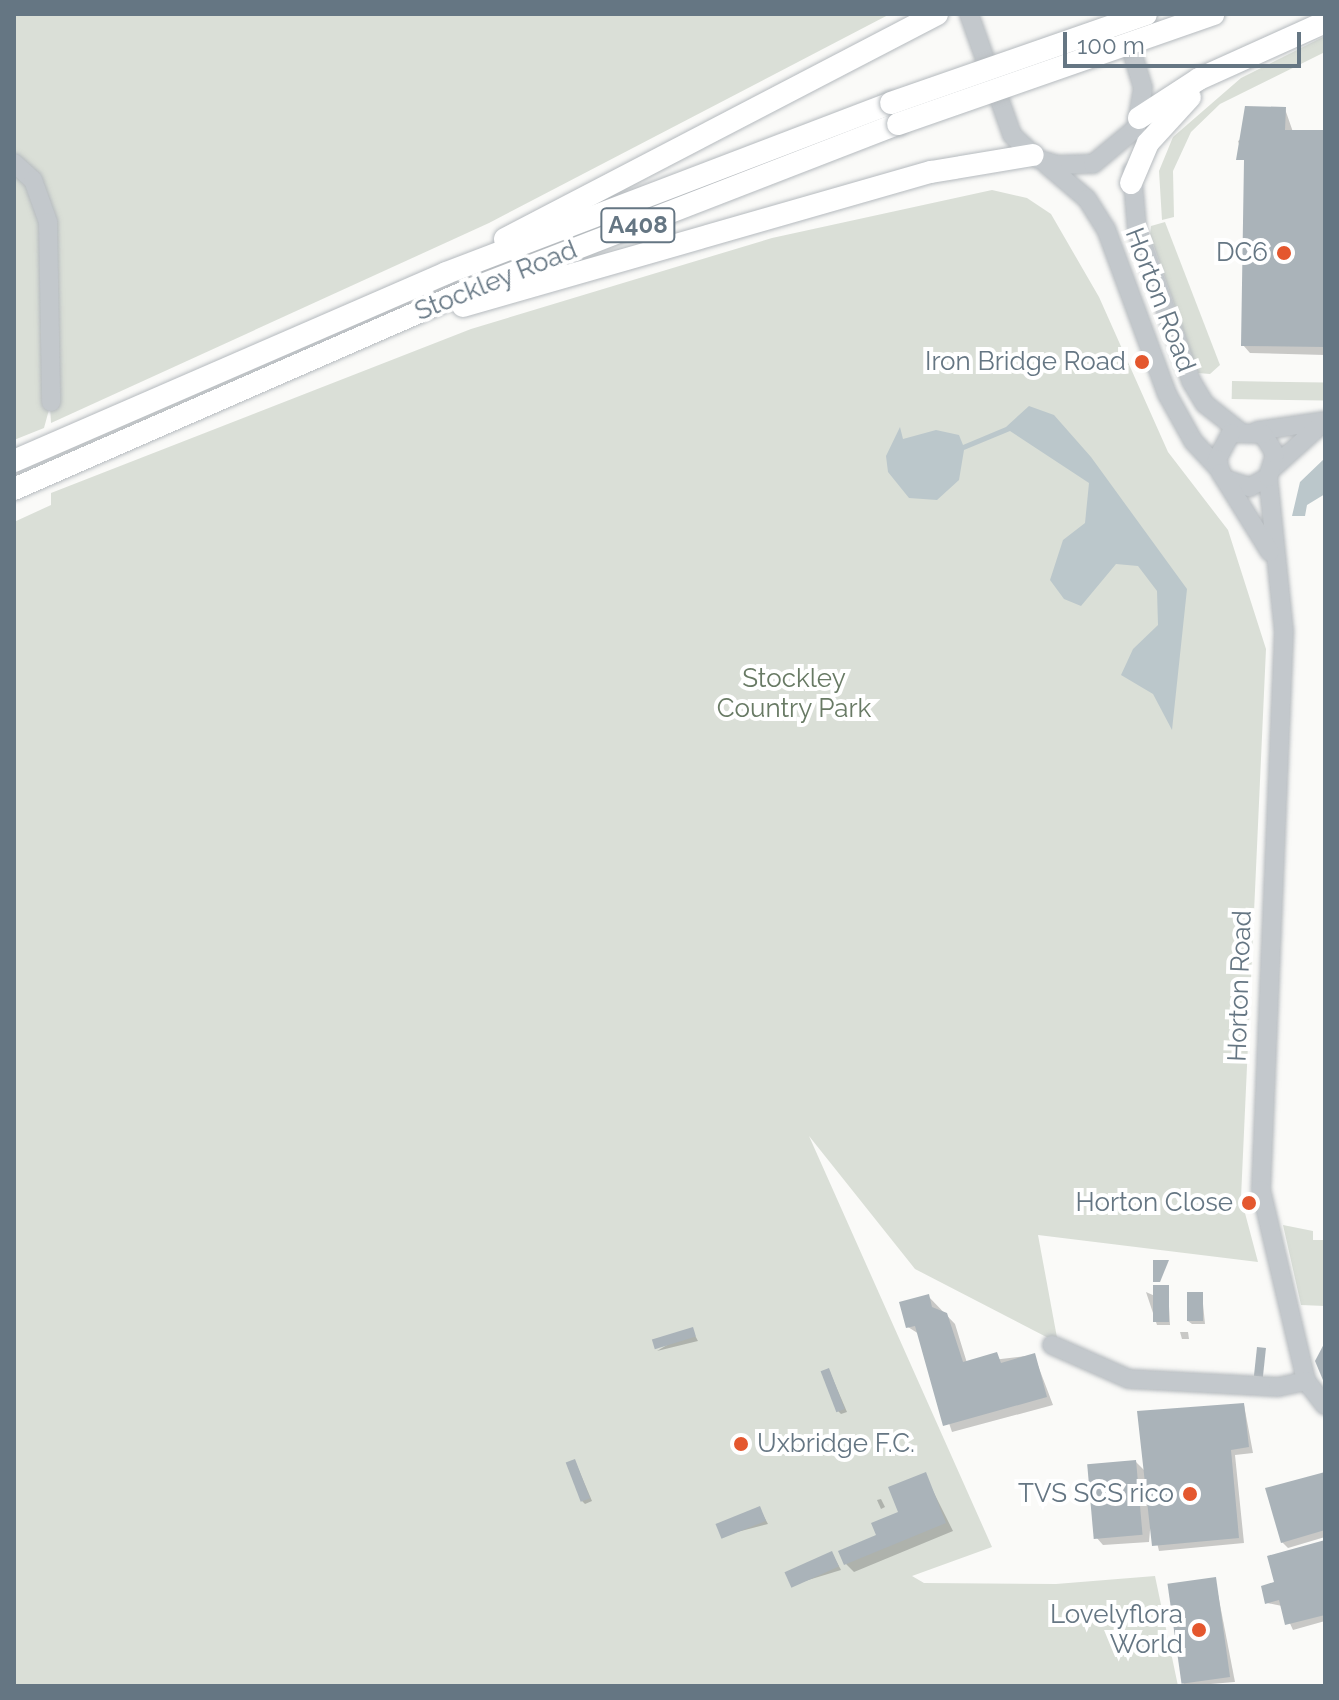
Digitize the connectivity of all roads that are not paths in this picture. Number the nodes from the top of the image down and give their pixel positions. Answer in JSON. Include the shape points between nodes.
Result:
{"nodes":[{"id":1,"x":937,"y":14,"type":"edge"},
{"id":2,"x":969,"y":14,"type":"edge"},
{"id":3,"x":1120,"y":14,"type":"edge"},
{"id":4,"x":1146,"y":14,"type":"edge"},
{"id":5,"x":1213,"y":14,"type":"edge"},
{"id":6,"x":1325,"y":22,"type":"edge"},
{"id":7,"x":1268,"y":47,"type":"junction"},
{"id":8,"x":1137,"y":123,"type":"junction"},
{"id":9,"x":1035,"y":157,"type":"junction"},
{"id":10,"x":14,"y":163,"type":"edge"},
{"id":11,"x":1131,"y":183,"type":"junction"},
{"id":12,"x":446,"y":273,"type":"junction"},
{"id":13,"x":380,"y":330,"type":"junction"},
{"id":14,"x":51,"y":402,"type":"dead end"},
{"id":15,"x":1325,"y":421,"type":"edge"},
{"id":16,"x":1248,"y":430,"type":"junction"},
{"id":17,"x":14,"y":461,"type":"edge"},
{"id":18,"x":1271,"y":472,"type":"junction"},
{"id":19,"x":1224,"y":475,"type":"junction"},
{"id":20,"x":14,"y":489,"type":"edge"},
{"id":21,"x":1274,"y":558,"type":"junction"},
{"id":22,"x":1052,"y":1345,"type":"dead end"},
{"id":23,"x":1306,"y":1381,"type":"junction"},
{"id":24,"x":1325,"y":1405,"type":"edge"}],
"edges":[{"from":1,"to":12,"type":"main road"},
{"from":2,"to":9,"type":"street","name":"Horton Road","via":[[1004,119]]},
{"from":3,"to":8,"type":"street","name":"Horton Road","via":[[1140,71]]},
{"from":4,"to":12,"type":"main road","name":"Stockley Road","number":"A408","bridge":true,"via":[[891,103]]},
{"from":5,"to":13,"type":"main road","name":"Stockley Road","number":"A408","bridge":true,"via":[[898,124]]},
{"from":6,"to":7,"type":"main road"},
{"from":7,"to":8,"type":"main road"},
{"from":7,"to":11,"type":"main road","via":[[1170,114]]},
{"from":8,"to":9,"type":"street","via":[[1093,164]]},
{"from":8,"to":11,"type":"street","name":"Horton Road"},
{"from":9,"to":13,"type":"main road","via":[[931,172]]},
{"from":9,"to":19,"type":"street","name":"Horton Road","via":[[1097,214],[1171,402]]},
{"from":10,"to":14,"type":"street","via":[[33,180],[48,222]]},
{"from":11,"to":16,"type":"street","name":"Horton Road","via":[[1137,229],[1191,381],[1205,404]]},
{"from":12,"to":17,"type":"main road","name":"Stockley Road","number":"A408"},
{"from":13,"to":20,"type":"main road","name":"Stockley Road","number":"A408"},
{"from":15,"to":16,"type":"street"},
{"from":15,"to":18,"type":"street"},
{"from":16,"to":18,"type":"street","via":[[1273,446]]},
{"from":16,"to":19,"type":"street","via":[[1220,445]]},
{"from":18,"to":19,"type":"street","via":[[1250,487]]},
{"from":18,"to":21,"type":"street","name":"Horton Road"},
{"from":19,"to":21,"type":"street","name":"Horton Road"},
{"from":21,"to":23,"type":"street","name":"Horton Road","via":[[1284,666],[1261,1190]]},
{"from":22,"to":23,"type":"street","via":[[1129,1379],[1278,1387]]},
{"from":23,"to":24,"type":"street","name":"Horton Road"}]}
